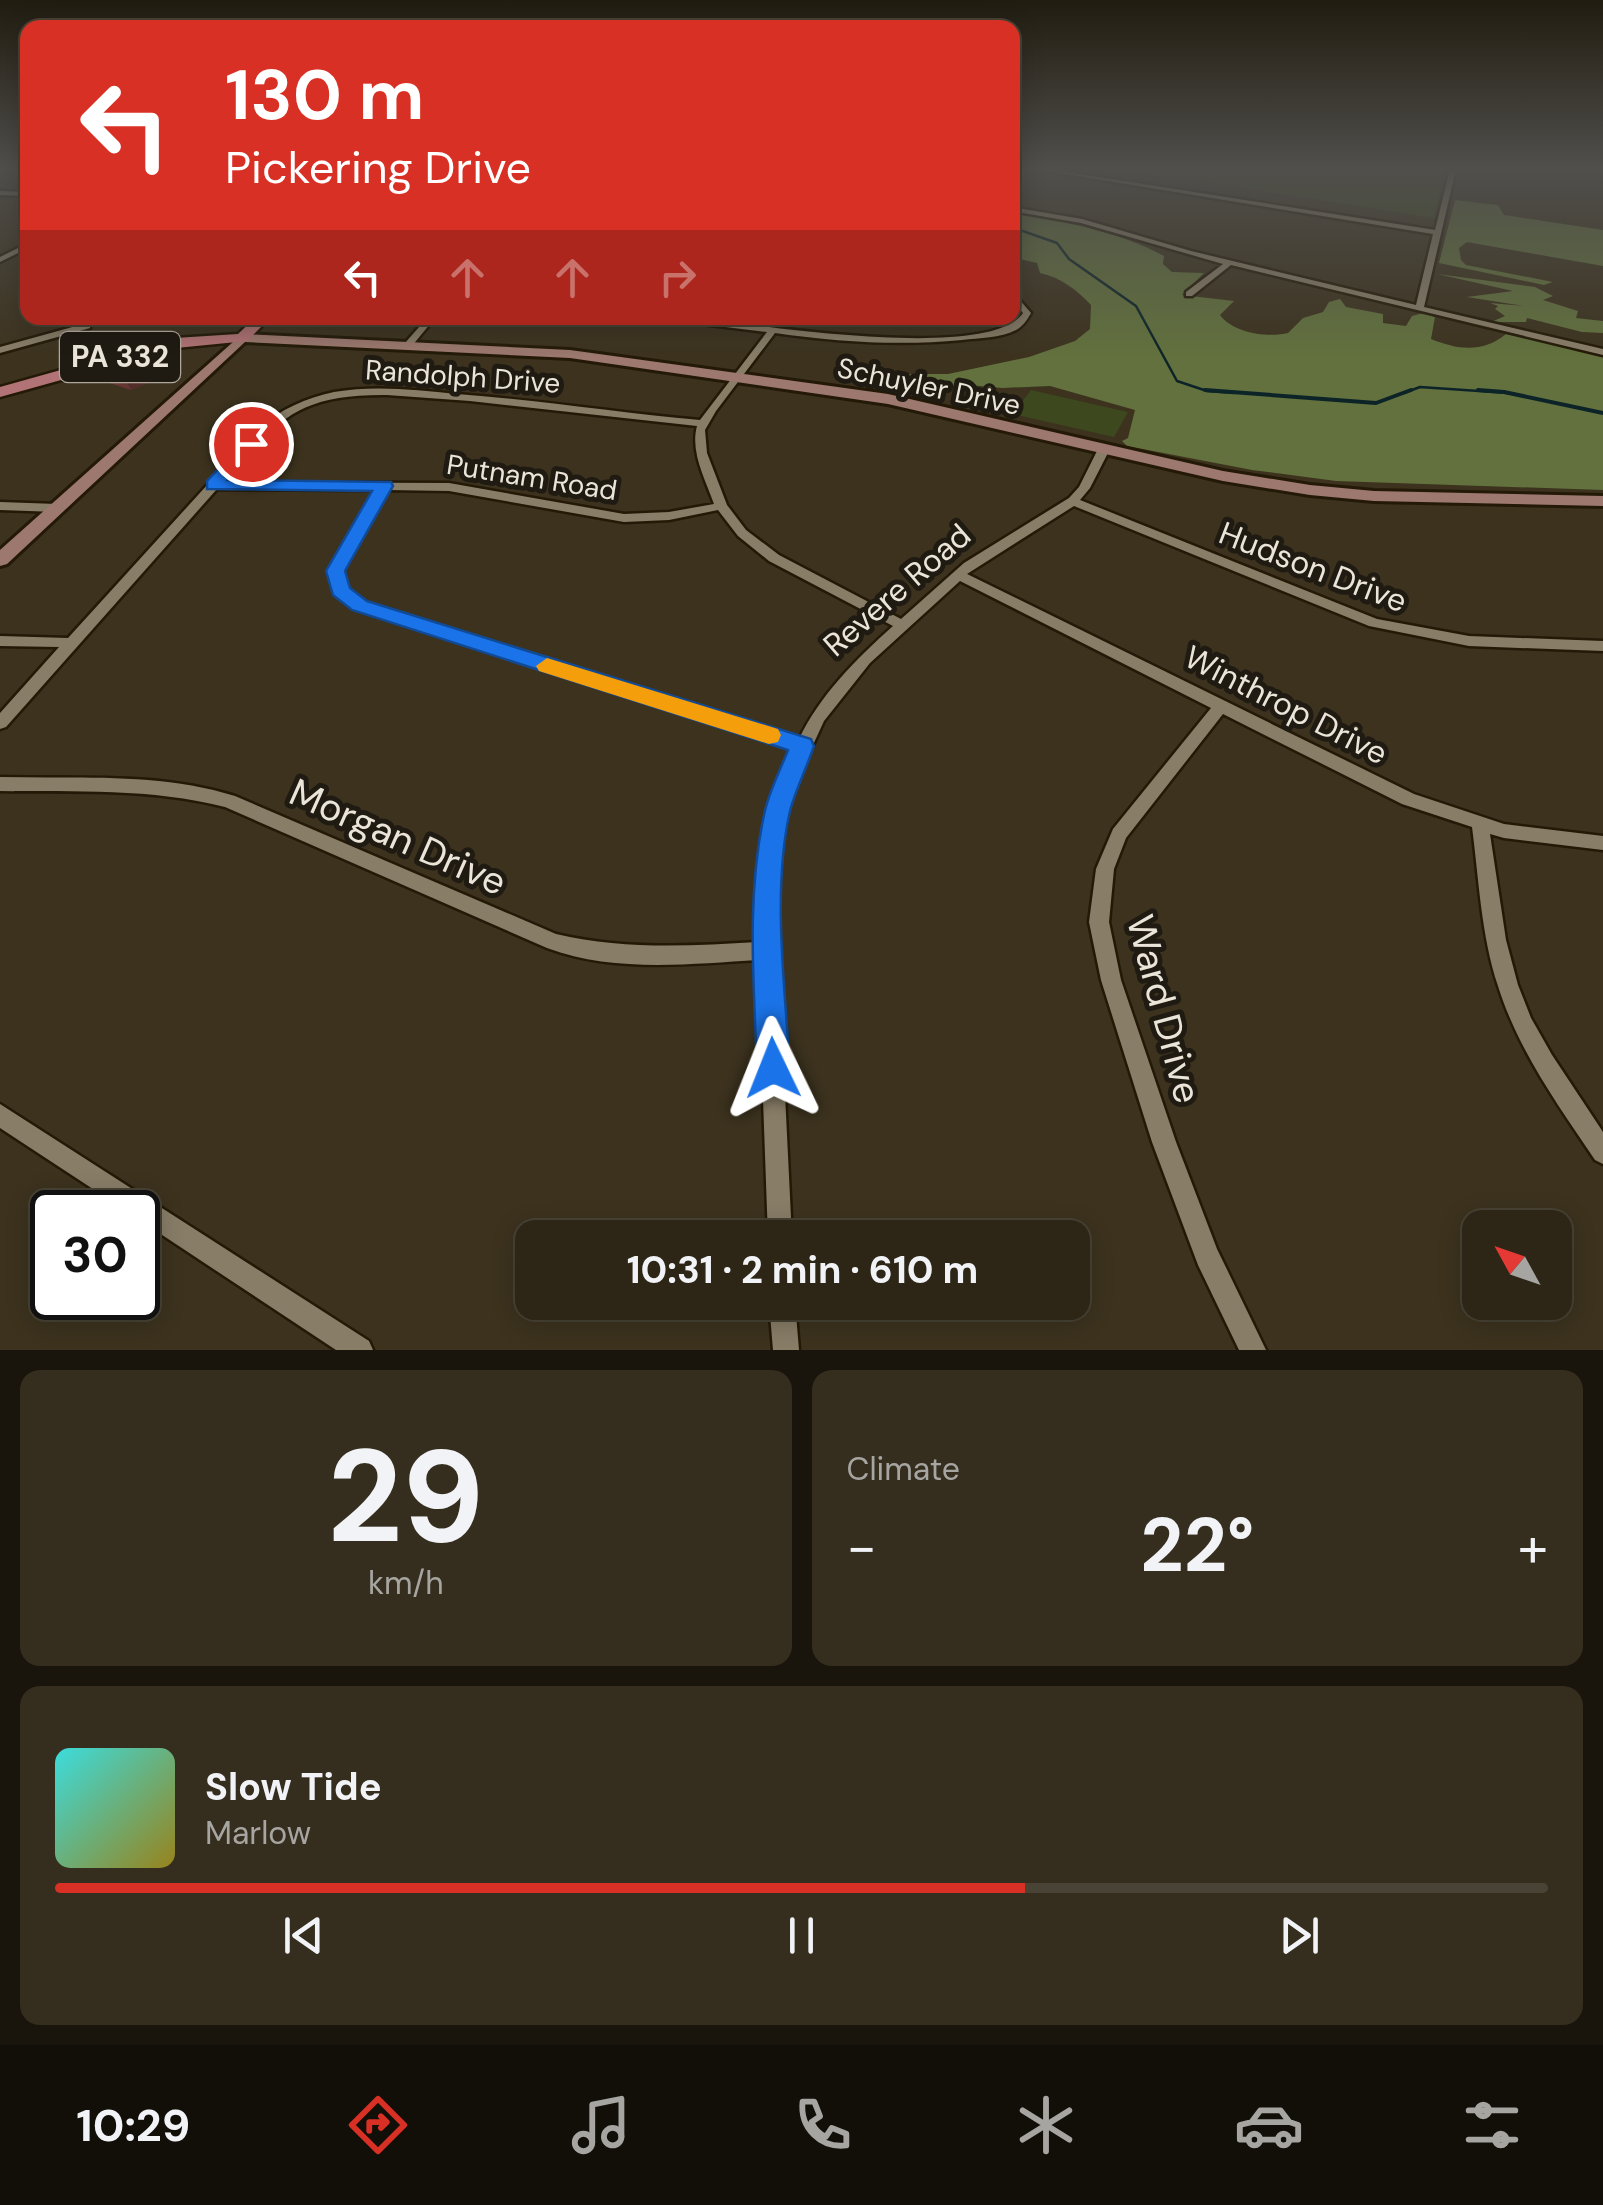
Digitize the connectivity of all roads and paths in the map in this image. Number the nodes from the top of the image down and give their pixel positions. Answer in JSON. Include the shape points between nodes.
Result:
{"nodes":[{"id":1,"x":1120,"y":232,"type":"edge"},
{"id":2,"x":1433,"y":232,"type":"edge"},
{"id":3,"x":1439,"y":233,"type":"joint"},
{"id":4,"x":1229,"y":263,"type":"junction"},
{"id":5,"x":1189,"y":294,"type":"dead end"},
{"id":6,"x":1020,"y":303,"type":"edge"},
{"id":7,"x":1419,"y":309,"type":"junction"},
{"id":8,"x":1020,"y":323,"type":"edge"},
{"id":9,"x":256,"y":325,"type":"edge"},
{"id":10,"x":425,"y":325,"type":"edge"},
{"id":11,"x":743,"y":325,"type":"edge"},
{"id":12,"x":1017,"y":325,"type":"edge"},
{"id":13,"x":87,"y":326,"type":"dead end"},
{"id":14,"x":773,"y":330,"type":"junction"},
{"id":15,"x":242,"y":338,"type":"junction"},
{"id":16,"x":408,"y":345,"type":"junction"},
{"id":17,"x":2,"y":347,"type":"edge"},
{"id":18,"x":1603,"y":352,"type":"edge"},
{"id":19,"x":737,"y":377,"type":"junction"},
{"id":20,"x":0,"y":392,"type":"edge"},
{"id":21,"x":703,"y":423,"type":"junction"},
{"id":22,"x":1104,"y":449,"type":"junction"},
{"id":23,"x":213,"y":485,"type":"junction"},
{"id":24,"x":384,"y":486,"type":"junction"},
{"id":25,"x":1073,"y":500,"type":"junction"},
{"id":26,"x":1603,"y":502,"type":"edge"},
{"id":27,"x":0,"y":506,"type":"edge"},
{"id":28,"x":721,"y":506,"type":"junction"},
{"id":29,"x":57,"y":508,"type":"junction"},
{"id":30,"x":0,"y":560,"type":"edge"},
{"id":31,"x":958,"y":575,"type":"junction"},
{"id":32,"x":901,"y":625,"type":"junction"},
{"id":33,"x":0,"y":641,"type":"edge"},
{"id":34,"x":71,"y":642,"type":"junction"},
{"id":35,"x":1603,"y":646,"type":"edge"},
{"id":36,"x":1222,"y":706,"type":"junction"},
{"id":37,"x":0,"y":723,"type":"edge"},
{"id":38,"x":802,"y":746,"type":"junction"},
{"id":39,"x":0,"y":784,"type":"edge"},
{"id":40,"x":1480,"y":825,"type":"junction"},
{"id":41,"x":1603,"y":843,"type":"edge"},
{"id":42,"x":768,"y":950,"type":"junction"},
{"id":43,"x":0,"y":1116,"type":"edge"},
{"id":44,"x":1603,"y":1152,"type":"edge"},
{"id":45,"x":779,"y":1220,"type":"edge"},
{"id":46,"x":784,"y":1320,"type":"edge"},
{"id":47,"x":360,"y":1350,"type":"edge"},
{"id":48,"x":786,"y":1350,"type":"edge"},
{"id":49,"x":1252,"y":1350,"type":"edge"}],
"edges":[{"from":1,"to":4,"type":"street"},
{"from":2,"to":3,"type":"street"},
{"from":3,"to":7,"type":"street"},
{"from":4,"to":5,"type":"street"},
{"from":4,"to":7,"type":"street"},
{"from":6,"to":8,"type":"street","via":[[1026,319]]},
{"from":7,"to":18,"type":"street"},
{"from":9,"to":15,"type":"main road"},
{"from":10,"to":16,"type":"street"},
{"from":11,"to":14,"type":"street"},
{"from":12,"to":14,"type":"street","via":[[898,344]]},
{"from":13,"to":17,"type":"street"},
{"from":14,"to":19,"type":"street"},
{"from":15,"to":16,"type":"street","name":"Schuyler Drive"},
{"from":15,"to":20,"type":"main road","number":"PA 332","via":[[175,342]]},
{"from":15,"to":29,"type":"street"},
{"from":16,"to":19,"type":"street","name":"Schuyler Drive","via":[[570,354]]},
{"from":19,"to":21,"type":"street"},
{"from":19,"to":22,"type":"street","name":"Schuyler Drive","via":[[888,400]]},
{"from":21,"to":23,"type":"street","name":"Randolph Drive","via":[[493,399],[350,393],[276,418]]},
{"from":21,"to":28,"type":"street","via":[[700,453]]},
{"from":22,"to":25,"type":"street","name":"Revere Road"},
{"from":22,"to":26,"type":"street","name":"Schuyler Drive","via":[[1310,490]]},
{"from":23,"to":24,"type":"street","name":"Putnam Road"},
{"from":23,"to":34,"type":"street","name":"Randolph Drive"},
{"from":24,"to":28,"type":"street","name":"Putnam Road","via":[[475,490],[624,518]]},
{"from":24,"to":38,"type":"street","via":[[336,571],[340,590],[360,606]]},
{"from":25,"to":31,"type":"street","name":"Revere Road"},
{"from":25,"to":35,"type":"street","name":"Hudson Drive","via":[[1374,623],[1470,642]]},
{"from":27,"to":29,"type":"street"},
{"from":28,"to":32,"type":"street","via":[[774,558]]},
{"from":29,"to":30,"type":"street"},
{"from":31,"to":32,"type":"street","name":"Revere Road"},
{"from":31,"to":36,"type":"street","name":"Winthrop Drive"},
{"from":32,"to":38,"type":"street","name":"Revere Road","via":[[844,681]]},
{"from":33,"to":34,"type":"street"},
{"from":34,"to":37,"type":"street","name":"Randolph Drive"},
{"from":36,"to":40,"type":"street","name":"Winthrop Drive","via":[[1378,785]]},
{"from":36,"to":49,"type":"street","name":"Ward Drive","via":[[1119,834],[1105,869],[1100,922],[1164,1142]]},
{"from":38,"to":42,"type":"street","name":"Revere Road","via":[[777,812]]},
{"from":39,"to":42,"type":"street","name":"Morgan Drive","via":[[198,792],[586,952]]},
{"from":40,"to":41,"type":"street","name":"Winthrop Drive"},
{"from":40,"to":44,"type":"street","via":[[1515,1006],[1542,1062]]},
{"from":42,"to":45,"type":"street","name":"Revere Road"},
{"from":43,"to":47,"type":"street"},
{"from":46,"to":48,"type":"street"}]}
